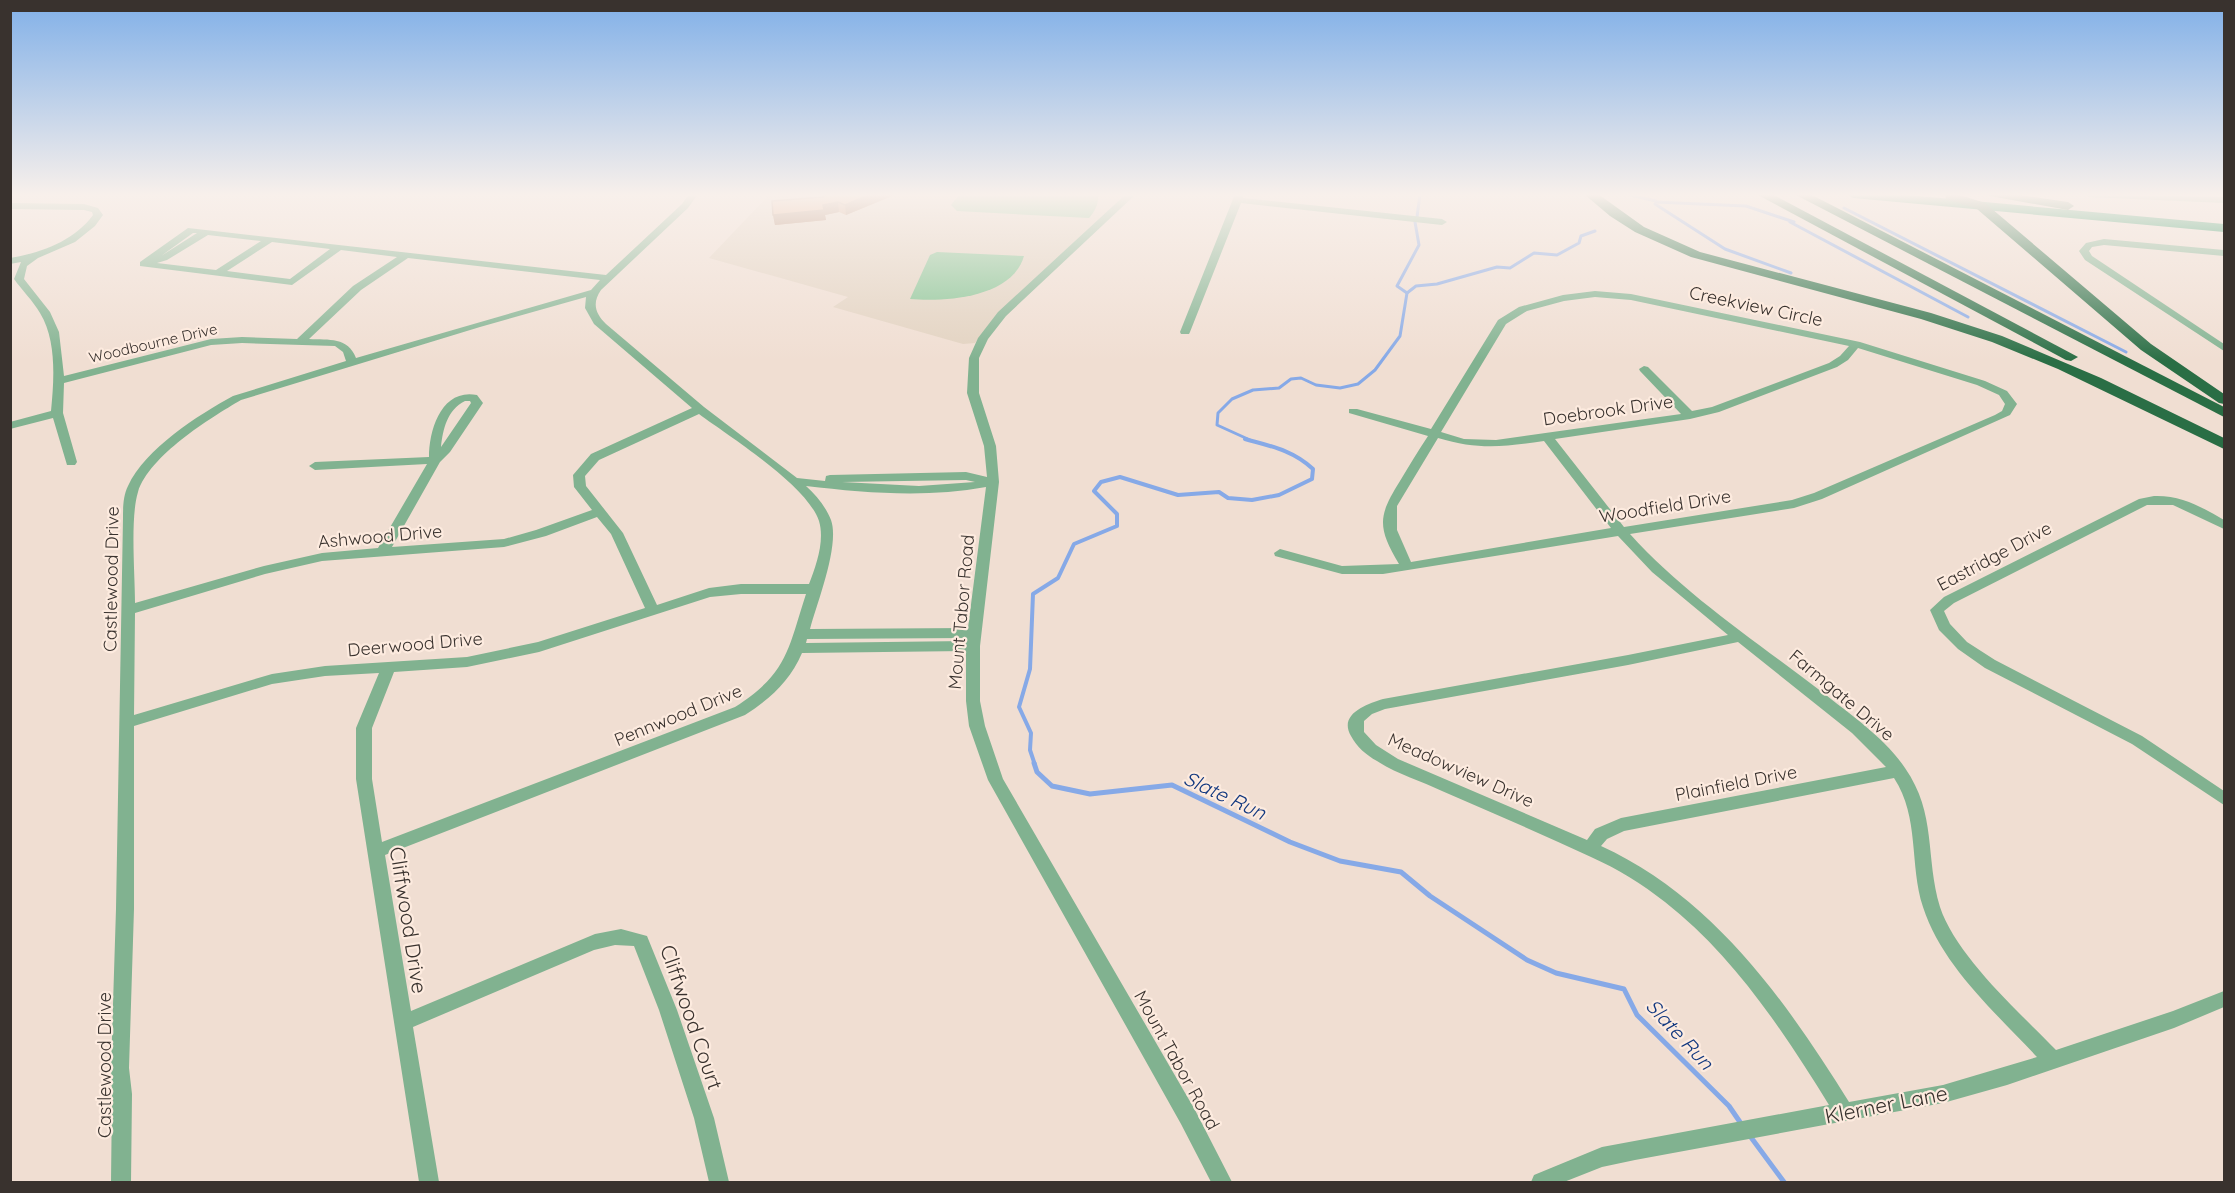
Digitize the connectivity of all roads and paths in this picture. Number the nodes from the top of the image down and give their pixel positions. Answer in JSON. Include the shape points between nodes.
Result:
{"nodes":[{"id":1,"x":48,"y":250,"type":"edge"},
{"id":2,"x":163,"y":250,"type":"edge"},
{"id":3,"x":254,"y":250,"type":"edge"},
{"id":4,"x":335,"y":250,"type":"edge"},
{"id":5,"x":361,"y":250,"type":"edge"},
{"id":6,"x":639,"y":250,"type":"edge"},
{"id":7,"x":1072,"y":250,"type":"edge"},
{"id":8,"x":1218,"y":250,"type":"edge"},
{"id":9,"x":1683,"y":250,"type":"edge"},
{"id":10,"x":1867,"y":250,"type":"edge"},
{"id":11,"x":1908,"y":250,"type":"edge"},
{"id":12,"x":2033,"y":250,"type":"edge"},
{"id":13,"x":2085,"y":250,"type":"edge"},
{"id":14,"x":2188,"y":250,"type":"edge"},
{"id":15,"x":2224,"y":253,"type":"edge"},
{"id":16,"x":406,"y":255,"type":"junction"},
{"id":17,"x":33,"y":258,"type":"junction"},
{"id":18,"x":10,"y":261,"type":"edge"},
{"id":19,"x":219,"y":272,"type":"junction"},
{"id":20,"x":609,"y":278,"type":"junction"},
{"id":21,"x":594,"y":292,"type":"junction"},
{"id":22,"x":1185,"y":332,"type":"dead end"},
{"id":23,"x":301,"y":341,"type":"junction"},
{"id":24,"x":1856,"y":345,"type":"junction"},
{"id":25,"x":2224,"y":348,"type":"edge"},
{"id":26,"x":352,"y":363,"type":"junction"},
{"id":27,"x":1644,"y":369,"type":"dead end"},
{"id":28,"x":58,"y":381,"type":"junction"},
{"id":29,"x":1993,"y":388,"type":"joint"},
{"id":30,"x":2224,"y":400,"type":"edge"},
{"id":31,"x":700,"y":409,"type":"junction"},
{"id":32,"x":1353,"y":411,"type":"dead end"},
{"id":33,"x":57,"y":413,"type":"junction"},
{"id":34,"x":2224,"y":413,"type":"edge"},
{"id":35,"x":1690,"y":416,"type":"junction"},
{"id":36,"x":10,"y":426,"type":"edge"},
{"id":37,"x":1435,"y":433,"type":"junction"},
{"id":38,"x":1547,"y":437,"type":"junction"},
{"id":39,"x":2224,"y":438,"type":"edge"},
{"id":40,"x":2224,"y":444,"type":"edge"},
{"id":41,"x":435,"y":460,"type":"junction"},
{"id":42,"x":71,"y":462,"type":"dead end"},
{"id":43,"x":315,"y":466,"type":"dead end"},
{"id":44,"x":793,"y":481,"type":"junction"},
{"id":45,"x":993,"y":482,"type":"junction"},
{"id":46,"x":600,"y":511,"type":"junction"},
{"id":47,"x":2224,"y":525,"type":"edge"},
{"id":48,"x":1622,"y":530,"type":"junction"},
{"id":49,"x":384,"y":550,"type":"junction"},
{"id":50,"x":1280,"y":553,"type":"dead end"},
{"id":51,"x":1406,"y":566,"type":"junction"},
{"id":52,"x":813,"y":589,"type":"junction"},
{"id":53,"x":128,"y":610,"type":"junction"},
{"id":54,"x":653,"y":610,"type":"junction"},
{"id":55,"x":1740,"y":637,"type":"junction"},
{"id":56,"x":974,"y":640,"type":"junction"},
{"id":57,"x":799,"y":641,"type":"junction"},
{"id":58,"x":388,"y":668,"type":"junction"},
{"id":59,"x":127,"y":723,"type":"junction"},
{"id":60,"x":1899,"y":771,"type":"junction"},
{"id":61,"x":2224,"y":799,"type":"edge"},
{"id":62,"x":1590,"y":849,"type":"junction"},
{"id":63,"x":375,"y":852,"type":"junction"},
{"id":64,"x":2224,"y":999,"type":"edge"},
{"id":65,"x":403,"y":1023,"type":"junction"},
{"id":66,"x":2053,"y":1060,"type":"junction"},
{"id":67,"x":1845,"y":1113,"type":"junction"},
{"id":68,"x":122,"y":1182,"type":"edge"},
{"id":69,"x":429,"y":1182,"type":"edge"},
{"id":70,"x":719,"y":1182,"type":"edge"},
{"id":71,"x":1222,"y":1182,"type":"edge"},
{"id":72,"x":1541,"y":1182,"type":"edge"}],
"edges":[{"from":1,"to":17,"type":"street"},
{"from":2,"to":19,"type":"street","via":[[143,264]]},
{"from":3,"to":19,"type":"street"},
{"from":4,"to":19,"type":"street","via":[[292,282]]},
{"from":5,"to":16,"type":"street"},
{"from":6,"to":20,"type":"street"},
{"from":7,"to":45,"type":"street","name":"Mount Tabor Road","via":[[1010,307],[978,347],[971,380],[990,446]]},
{"from":8,"to":22,"type":"street"},
{"from":9,"to":40,"type":"highway","via":[[1752,272],[1911,311],[1995,338],[2084,374]]},
{"from":10,"to":39,"type":"highway"},
{"from":11,"to":34,"type":"highway"},
{"from":12,"to":30,"type":"highway","via":[[2146,347]]},
{"from":13,"to":25,"type":"street","via":[[2088,258]]},
{"from":14,"to":15,"type":"street"},
{"from":16,"to":20,"type":"street"},
{"from":16,"to":23,"type":"street","via":[[357,288]]},
{"from":17,"to":18,"type":"street"},
{"from":17,"to":28,"type":"street","via":[[22,265],[19,279],[52,325]]},
{"from":20,"to":21,"type":"street"},
{"from":21,"to":26,"type":"street","name":"Castlewood Drive"},
{"from":21,"to":31,"type":"street","name":"Pennwood Drive","via":[[590,306],[597,321]]},
{"from":23,"to":26,"type":"street","name":"Woodbourne Drive","via":[[338,343],[348,351]]},
{"from":23,"to":28,"type":"street","name":"Woodbourne Drive","via":[[211,342]]},
{"from":24,"to":29,"type":"street","name":"Creekview Circle"},
{"from":24,"to":35,"type":"street","name":"Doebrook Drive","via":[[1833,365],[1736,403]]},
{"from":24,"to":37,"type":"street","name":"Creekview Circle","via":[[1630,297],[1594,294],[1563,298],[1523,309],[1502,322]]},
{"from":26,"to":53,"type":"street","name":"Castlewood Drive","via":[[267,387],[224,404],[146,468],[134,485],[130,502]]},
{"from":27,"to":35,"type":"street"},
{"from":28,"to":33,"type":"street"},
{"from":29,"to":48,"type":"street","name":"Woodfield Drive","via":[[2010,404],[2006,413],[1818,496],[1781,506]]},
{"from":31,"to":44,"type":"street","name":"Pennwood Drive"},
{"from":31,"to":46,"type":"street","via":[[587,462],[578,481]]},
{"from":32,"to":37,"type":"street","name":"Doebrook Drive"},
{"from":33,"to":36,"type":"street"},
{"from":33,"to":42,"type":"street"},
{"from":35,"to":38,"type":"street","name":"Doebrook Drive"},
{"from":37,"to":38,"type":"street","name":"Doebrook Drive","via":[[1485,444]]},
{"from":37,"to":51,"type":"street","name":"Creekview Circle","via":[[1391,506],[1391,537]]},
{"from":38,"to":48,"type":"street","name":"Farmgate Drive"},
{"from":41,"to":41,"type":"street","via":[[435,438],[451,403],[467,397],[477,400]]},
{"from":41,"to":43,"type":"street"},
{"from":41,"to":49,"type":"street"},
{"from":44,"to":45,"type":"street","via":[[862,489],[969,488]]},
{"from":44,"to":52,"type":"street","name":"Pennwood Drive","via":[[825,521],[825,549]]},
{"from":45,"to":56,"type":"street","name":"Mount Tabor Road"},
{"from":46,"to":49,"type":"street","name":"Ashwood Drive","via":[[511,542]]},
{"from":46,"to":54,"type":"street","via":[[617,533]]},
{"from":47,"to":61,"type":"street","name":"Eastridge Drive","via":[[2178,501],[2143,502],[1949,600],[1937,610],[1937,616],[1946,631],[2006,674],[2137,740]]},
{"from":48,"to":51,"type":"street","name":"Woodfield Drive"},
{"from":48,"to":55,"type":"street","name":"Farmgate Drive","via":[[1658,570]]},
{"from":49,"to":53,"type":"street","name":"Ashwood Drive","via":[[293,563]]},
{"from":50,"to":51,"type":"street","name":"Woodfield Drive","via":[[1342,570]]},
{"from":52,"to":54,"type":"street","name":"Deerwood Drive","via":[[730,590]]},
{"from":52,"to":57,"type":"street","name":"Pennwood Drive"},
{"from":53,"to":59,"type":"street","name":"Castlewood Drive"},
{"from":54,"to":58,"type":"street","name":"Deerwood Drive","via":[[528,649],[467,662]]},
{"from":55,"to":60,"type":"street","name":"Farmgate Drive","via":[[1865,734]]},
{"from":55,"to":62,"type":"street","name":"Meadowview Drive","via":[[1383,704],[1361,713],[1356,720],[1358,738],[1377,754]]},
{"from":56,"to":57,"type":"street"},
{"from":56,"to":71,"type":"street","name":"Mount Tabor Road","via":[[973,701],[977,726],[996,780]]},
{"from":57,"to":63,"type":"street","name":"Pennwood Drive","via":[[784,676],[767,694],[740,711]]},
{"from":58,"to":59,"type":"street","name":"Deerwood Drive","via":[[272,679]]},
{"from":58,"to":63,"type":"street","name":"Cliffwood Drive","via":[[367,716],[362,753]]},
{"from":59,"to":68,"type":"street","name":"Castlewood Drive","via":[[120,1068]]},
{"from":60,"to":62,"type":"street","name":"Plainfield Drive","via":[[1621,825],[1601,834]]},
{"from":60,"to":66,"type":"street","name":"Farmgate Drive","via":[[1921,817],[1925,877],[1939,927],[1961,959]]},
{"from":62,"to":67,"type":"street","name":"Meadowview Drive","via":[[1643,877],[1691,915],[1779,1012]]},
{"from":63,"to":65,"type":"street","name":"Cliffwood Drive"},
{"from":64,"to":66,"type":"street","name":"Klerner Lane"},
{"from":65,"to":69,"type":"street","name":"Cliffwood Drive"},
{"from":65,"to":70,"type":"street","name":"Cliffwood Court","via":[[603,939],[641,940],[704,1118]]},
{"from":66,"to":67,"type":"street","name":"Klerner Lane","via":[[1943,1094]]},
{"from":67,"to":72,"type":"street","name":"Klerner Lane","via":[[1602,1157]]}]}
